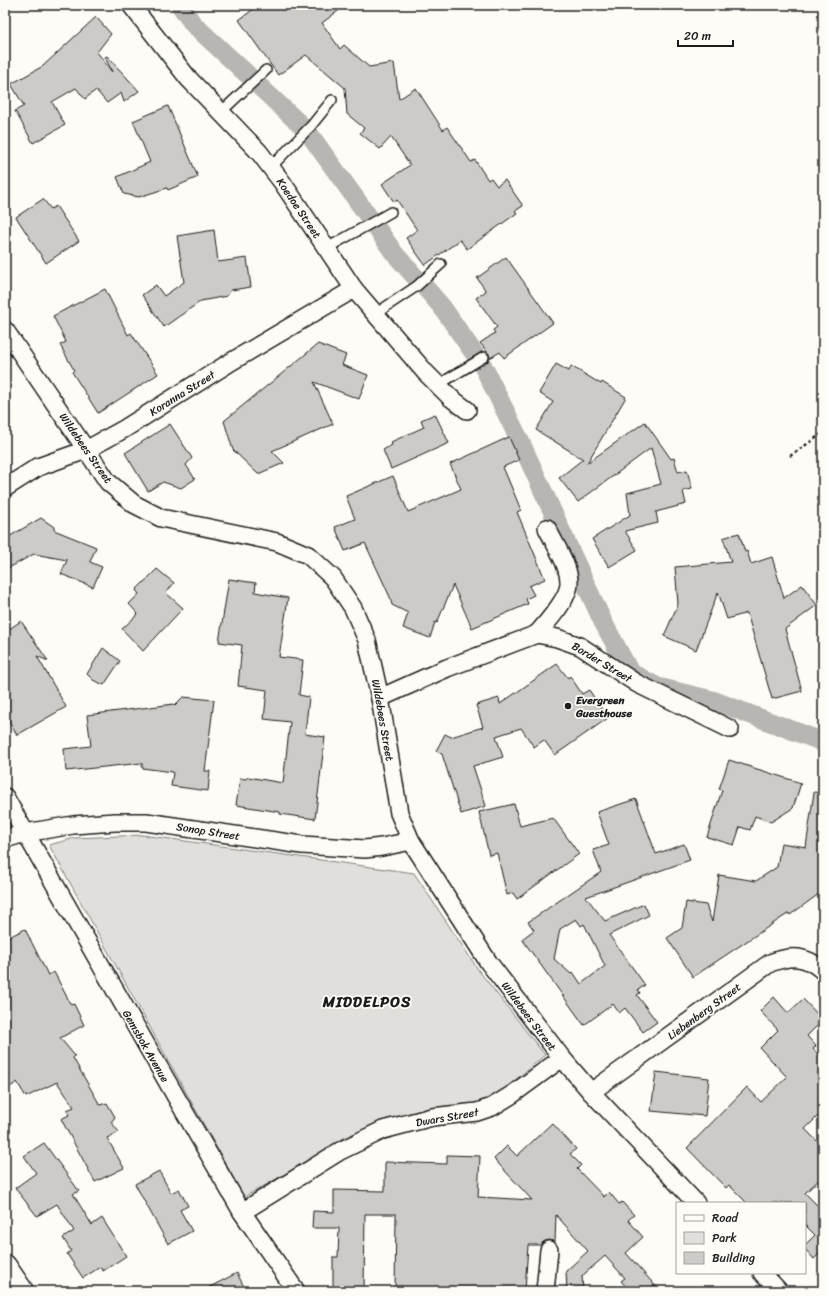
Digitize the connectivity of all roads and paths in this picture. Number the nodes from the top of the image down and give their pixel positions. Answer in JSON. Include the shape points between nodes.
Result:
{"nodes":[{"id":1,"x":131,"y":5,"type":"edge"},
{"id":2,"x":266,"y":70,"type":"dead end"},
{"id":3,"x":332,"y":100,"type":"dead end"},
{"id":4,"x":220,"y":112,"type":"junction"},
{"id":5,"x":271,"y":167,"type":"junction"},
{"id":6,"x":391,"y":212,"type":"dead end"},
{"id":7,"x":327,"y":248,"type":"junction"},
{"id":8,"x":441,"y":264,"type":"dead end"},
{"id":9,"x":354,"y":289,"type":"junction"},
{"id":10,"x":375,"y":314,"type":"junction"},
{"id":11,"x":5,"y":330,"type":"edge"},
{"id":12,"x":484,"y":357,"type":"dead end"},
{"id":13,"x":438,"y":385,"type":"junction"},
{"id":14,"x":467,"y":410,"type":"dead end"},
{"id":15,"x":823,"y":433,"type":"edge"},
{"id":16,"x":86,"y":450,"type":"junction"},
{"id":17,"x":790,"y":456,"type":"dead end"},
{"id":18,"x":5,"y":488,"type":"edge"},
{"id":19,"x":547,"y":528,"type":"dead end"},
{"id":20,"x":537,"y":634,"type":"junction"},
{"id":21,"x":380,"y":698,"type":"junction"},
{"id":22,"x":730,"y":729,"type":"dead end"},
{"id":23,"x":5,"y":797,"type":"edge"},
{"id":24,"x":25,"y":833,"type":"junction"},
{"id":25,"x":5,"y":839,"type":"edge"},
{"id":26,"x":411,"y":841,"type":"junction"},
{"id":27,"x":823,"y":971,"type":"edge"},
{"id":28,"x":562,"y":1058,"type":"junction"},
{"id":29,"x":590,"y":1092,"type":"junction"},
{"id":30,"x":695,"y":1202,"type":"edge"},
{"id":31,"x":242,"y":1212,"type":"junction"},
{"id":32,"x":549,"y":1250,"type":"dead end"},
{"id":33,"x":5,"y":1266,"type":"edge"},
{"id":34,"x":763,"y":1274,"type":"edge"},
{"id":35,"x":22,"y":1291,"type":"edge"},
{"id":36,"x":296,"y":1291,"type":"edge"},
{"id":37,"x":545,"y":1291,"type":"edge"},
{"id":38,"x":779,"y":1291,"type":"edge"}],
"edges":[{"from":1,"to":4,"type":"street","name":"Koedoe Street","via":[[188,78]]},
{"from":2,"to":4,"type":"lane"},
{"from":3,"to":5,"type":"lane"},
{"from":4,"to":5,"type":"street","name":"Koedoe Street"},
{"from":5,"to":7,"type":"street","name":"Koedoe Street"},
{"from":6,"to":7,"type":"lane"},
{"from":7,"to":9,"type":"street","name":"Koedoe Street"},
{"from":8,"to":10,"type":"lane","via":[[418,286]]},
{"from":9,"to":10,"type":"street","name":"Koedoe Street"},
{"from":9,"to":16,"type":"street","name":"Koranna Street"},
{"from":10,"to":13,"type":"street","name":"Koedoe Street"},
{"from":11,"to":16,"type":"street","name":"Wildebees Street"},
{"from":12,"to":13,"type":"lane"},
{"from":13,"to":14,"type":"street","name":"Koedoe Street"},
{"from":15,"to":17,"type":"path"},
{"from":16,"to":18,"type":"street","name":"Koranna Street","via":[[38,467]]},
{"from":16,"to":21,"type":"street","name":"Wildebees Street","via":[[108,482],[134,504],[161,518],[277,542],[308,555],[333,578],[353,608],[366,640]]},
{"from":19,"to":20,"type":"street","via":[[566,567],[569,583],[566,595]]},
{"from":20,"to":21,"type":"street","via":[[447,668]]},
{"from":20,"to":22,"type":"street","name":"Border Street","via":[[580,646],[636,683]]},
{"from":21,"to":26,"type":"street","name":"Wildebees Street","via":[[398,813]]},
{"from":23,"to":24,"type":"street","name":"Gemsbok Avenue"},
{"from":24,"to":25,"type":"street","name":"Sonop Street"},
{"from":24,"to":26,"type":"street","name":"Sonop Street","via":[[73,825],[146,822],[302,846],[365,849]]},
{"from":24,"to":31,"type":"street","name":"Gemsbok Avenue"},
{"from":26,"to":28,"type":"street","name":"Wildebees Street","via":[[489,963]]},
{"from":27,"to":29,"type":"street","name":"Liebenberg Street","via":[[816,965],[798,958],[786,958],[770,963]]},
{"from":28,"to":29,"type":"street","name":"Wildebees Street"},
{"from":28,"to":31,"type":"street","name":"Dwars Street","via":[[492,1107],[477,1112],[432,1117],[383,1130],[340,1151]]},
{"from":29,"to":30,"type":"street","name":"Wildebees Street"},
{"from":31,"to":36,"type":"street","name":"Gemsbok Avenue"},
{"from":32,"to":37,"type":"street"},
{"from":33,"to":35,"type":"highway"},
{"from":34,"to":38,"type":"street"}]}
